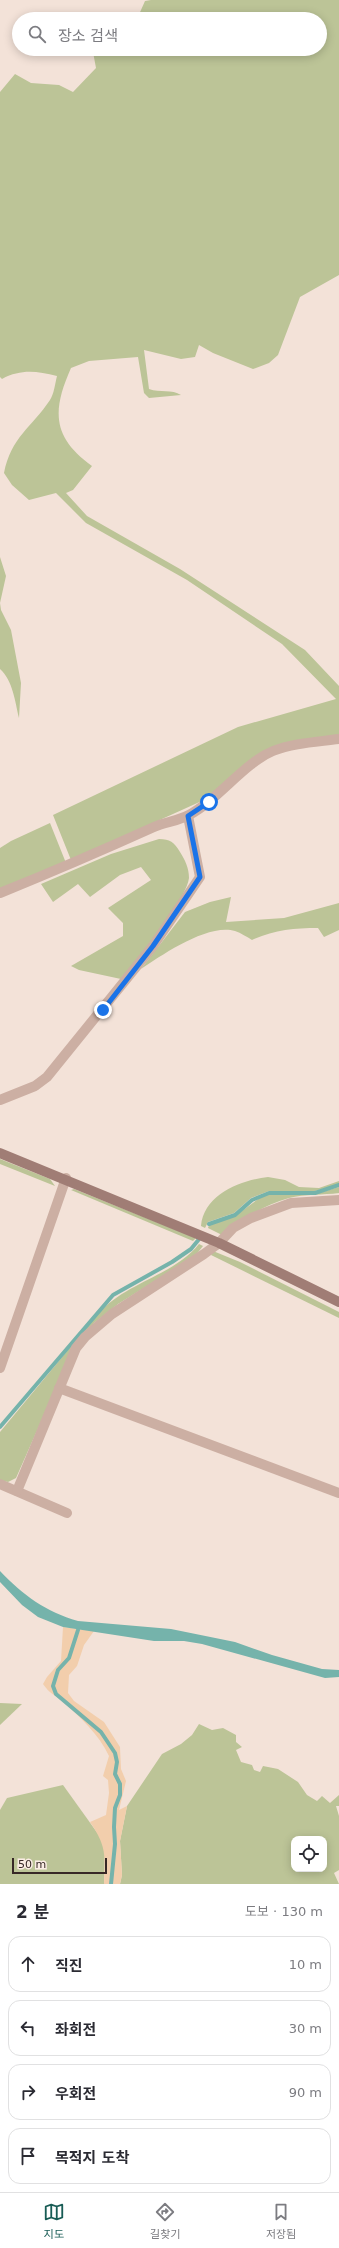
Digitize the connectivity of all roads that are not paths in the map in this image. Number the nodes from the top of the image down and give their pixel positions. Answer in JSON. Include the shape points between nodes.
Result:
{"nodes":[{"id":1,"x":339,"y":739,"type":"edge"},
{"id":2,"x":188,"y":816,"type":"junction"},
{"id":3,"x":0,"y":893,"type":"edge"},
{"id":4,"x":0,"y":1100,"type":"edge"},
{"id":5,"x":0,"y":1153,"type":"edge"},
{"id":6,"x":66,"y":1178,"type":"junction"},
{"id":7,"x":339,"y":1200,"type":"edge"},
{"id":8,"x":219,"y":1243,"type":"junction"},
{"id":9,"x":339,"y":1302,"type":"edge"},
{"id":10,"x":0,"y":1368,"type":"edge"},
{"id":11,"x":59,"y":1388,"type":"junction"},
{"id":12,"x":0,"y":1484,"type":"edge"},
{"id":13,"x":17,"y":1491,"type":"junction"},
{"id":14,"x":339,"y":1493,"type":"edge"},
{"id":15,"x":67,"y":1513,"type":"dead end"}],
"edges":[{"from":1,"to":2,"type":"street","via":[[289,746],[273,751],[260,758],[209,802]]},
{"from":2,"to":3,"type":"street","via":[[166,822],[71,865]]},
{"from":2,"to":4,"type":"street","via":[[200,877],[153,946],[47,1076],[35,1086]]},
{"from":5,"to":6,"type":"street"},
{"from":6,"to":8,"type":"street"},
{"from":6,"to":10,"type":"street"},
{"from":7,"to":8,"type":"street","via":[[291,1203],[232,1228]]},
{"from":8,"to":9,"type":"street"},
{"from":8,"to":11,"type":"street","via":[[98,1324],[76,1348]]},
{"from":11,"to":13,"type":"street"},
{"from":11,"to":14,"type":"street"},
{"from":12,"to":13,"type":"street"},
{"from":13,"to":15,"type":"street"}]}
